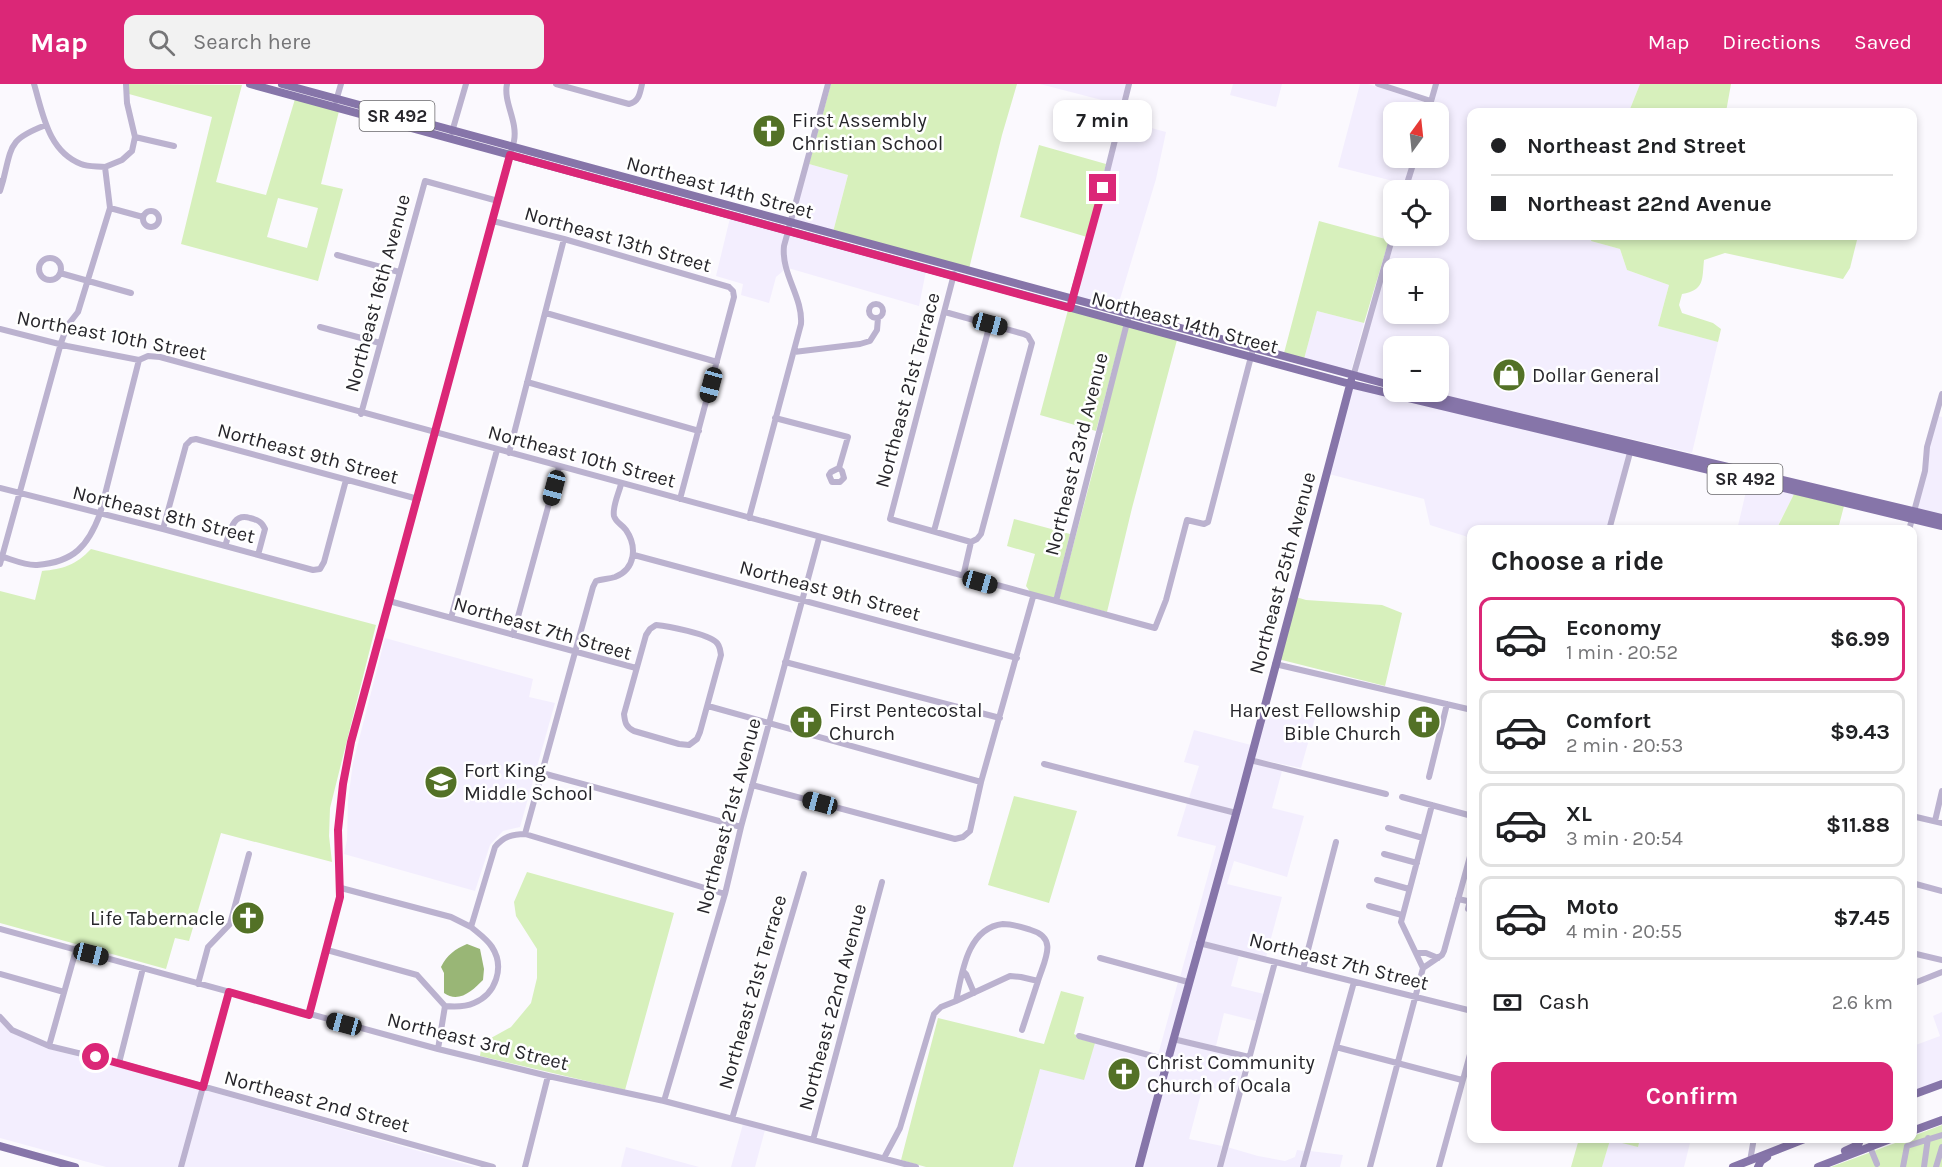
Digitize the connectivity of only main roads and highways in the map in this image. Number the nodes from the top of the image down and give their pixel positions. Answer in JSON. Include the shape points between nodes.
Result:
{"nodes":[{"id":1,"x":250,"y":84,"type":"edge"},
{"id":2,"x":282,"y":84,"type":"edge"},
{"id":3,"x":336,"y":103,"type":"junction"},
{"id":4,"x":1352,"y":381,"type":"junction"},
{"id":5,"x":1383,"y":385,"type":"edge"},
{"id":6,"x":1448,"y":402,"type":"edge"},
{"id":7,"x":1471,"y":409,"type":"junction"},
{"id":8,"x":1913,"y":515,"type":"junction"},
{"id":9,"x":1942,"y":518,"type":"edge"},
{"id":10,"x":1942,"y":526,"type":"edge"},
{"id":11,"x":1942,"y":1084,"type":"edge"},
{"id":12,"x":1917,"y":1093,"type":"edge"},
{"id":13,"x":1942,"y":1120,"type":"edge"},
{"id":14,"x":1917,"y":1129,"type":"edge"},
{"id":15,"x":1797,"y":1143,"type":"edge"},
{"id":16,"x":1803,"y":1143,"type":"edge"},
{"id":17,"x":1859,"y":1143,"type":"edge"},
{"id":18,"x":1869,"y":1143,"type":"edge"},
{"id":19,"x":0,"y":1146,"type":"edge"},
{"id":20,"x":1751,"y":1164,"type":"edge"},
{"id":21,"x":75,"y":1167,"type":"edge"},
{"id":22,"x":1139,"y":1167,"type":"edge"},
{"id":23,"x":1733,"y":1167,"type":"edge"},
{"id":24,"x":1758,"y":1167,"type":"edge"},
{"id":25,"x":1818,"y":1167,"type":"edge"}],
"edges":[{"from":1,"to":3,"type":"main road","name":"Northeast 14th Street","number":"SR 492"},
{"from":2,"to":3,"type":"main road","name":"Northeast 14th Street","number":"SR 492"},
{"from":3,"to":4,"type":"main road","name":"Northeast 14th Street","number":"SR 492"},
{"from":4,"to":5,"type":"main road","name":"Northeast 14th Street","number":"SR 492"},
{"from":4,"to":7,"type":"main road","name":"Northeast 14th Street","number":"SR 492"},
{"from":4,"to":22,"type":"main road","name":"Northeast 25th Avenue"},
{"from":6,"to":7,"type":"main road","name":"Northeast 14th Street","number":"SR 492"},
{"from":7,"to":8,"type":"main road","name":"Northeast 14th Street","number":"SR 492"},
{"from":8,"to":9,"type":"main road","name":"Northeast 14th Street","number":"SR 492"},
{"from":8,"to":10,"type":"main road","name":"Northeast 14th Street","number":"SR 492"},
{"from":11,"to":12,"type":"main road"},
{"from":13,"to":14,"type":"main road"},
{"from":15,"to":20,"type":"main road"},
{"from":16,"to":24,"type":"main road","via":[[1766,1158]]},
{"from":17,"to":25,"type":"main road"},
{"from":18,"to":25,"type":"main road"},
{"from":19,"to":21,"type":"main road"},
{"from":20,"to":23,"type":"main road"}]}
